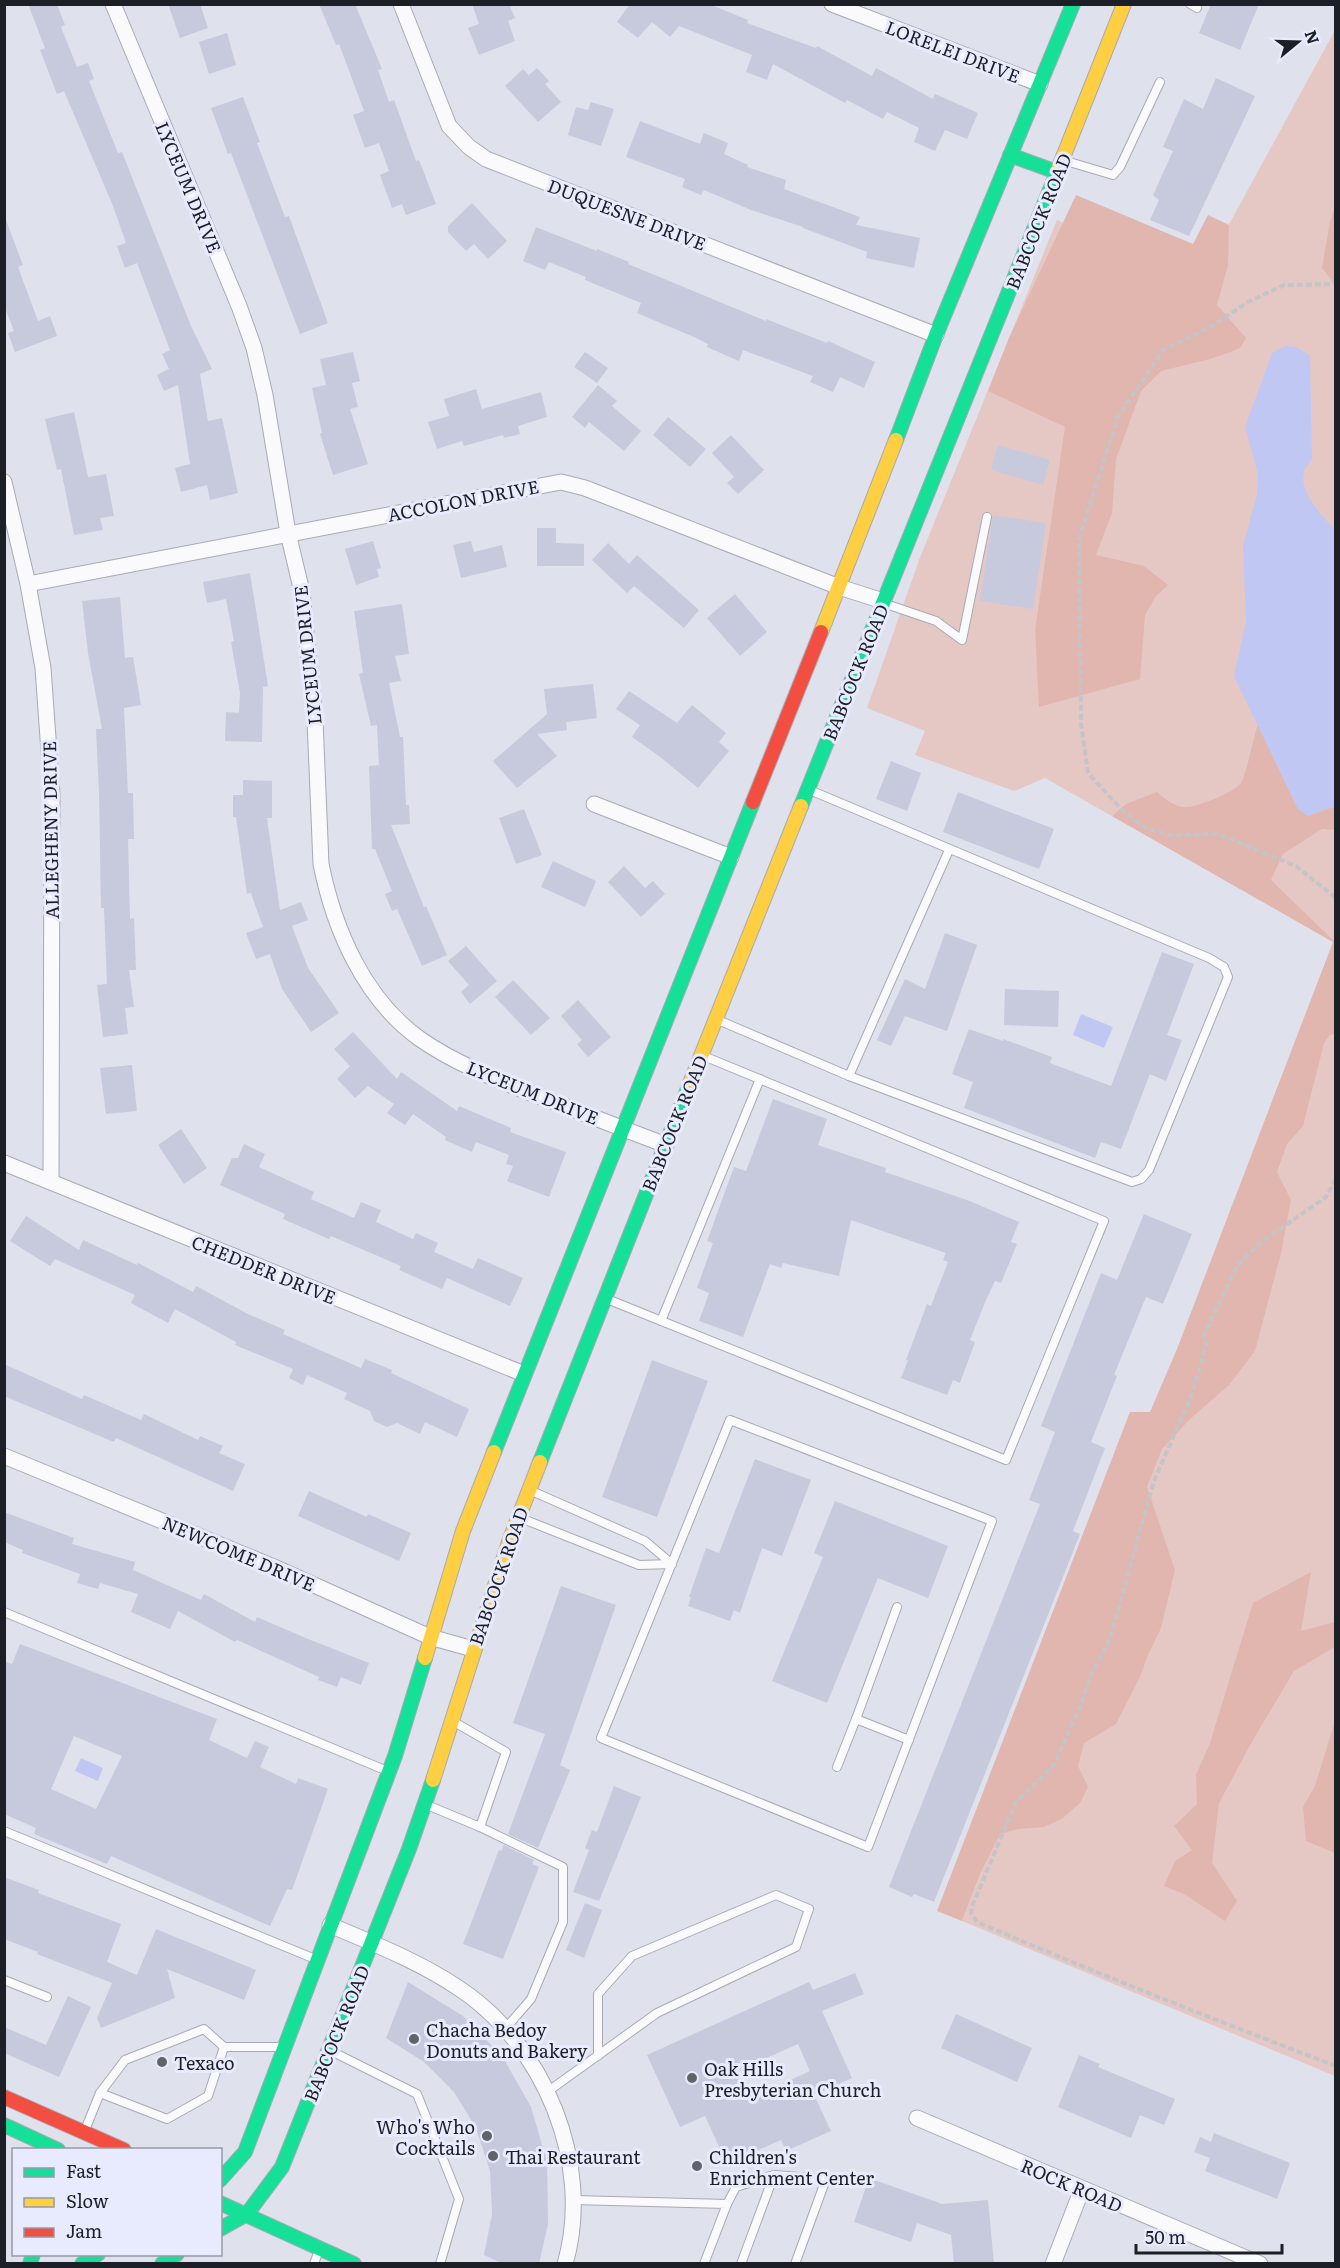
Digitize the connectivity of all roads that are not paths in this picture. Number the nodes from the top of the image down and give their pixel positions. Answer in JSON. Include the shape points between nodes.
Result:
{"nodes":[{"id":1,"x":113,"y":4,"type":"edge"},
{"id":2,"x":401,"y":4,"type":"edge"},
{"id":3,"x":832,"y":4,"type":"edge"},
{"id":4,"x":1072,"y":4,"type":"edge"},
{"id":5,"x":1124,"y":4,"type":"edge"},
{"id":6,"x":1160,"y":82,"type":"dead end"},
{"id":7,"x":1040,"y":84,"type":"junction"},
{"id":8,"x":1011,"y":155,"type":"junction"},
{"id":9,"x":1059,"y":166,"type":"junction"},
{"id":10,"x":936,"y":335,"type":"junction"},
{"id":11,"x":4,"y":482,"type":"edge"},
{"id":12,"x":987,"y":516,"type":"dead end"},
{"id":13,"x":288,"y":533,"type":"junction"},
{"id":14,"x":28,"y":584,"type":"junction"},
{"id":15,"x":839,"y":587,"type":"junction"},
{"id":16,"x":882,"y":602,"type":"junction"},
{"id":17,"x":808,"y":789,"type":"junction"},
{"id":18,"x":594,"y":804,"type":"dead end"},
{"id":19,"x":949,"y":850,"type":"junction"},
{"id":20,"x":731,"y":857,"type":"junction"},
{"id":21,"x":716,"y":1019,"type":"junction"},
{"id":22,"x":701,"y":1056,"type":"junction"},
{"id":23,"x":849,"y":1076,"type":"junction"},
{"id":24,"x":760,"y":1078,"type":"junction"},
{"id":25,"x":622,"y":1128,"type":"junction"},
{"id":26,"x":666,"y":1145,"type":"junction"},
{"id":27,"x":4,"y":1163,"type":"edge"},
{"id":28,"x":51,"y":1182,"type":"junction"},
{"id":29,"x":604,"y":1298,"type":"junction"},
{"id":30,"x":661,"y":1321,"type":"junction"},
{"id":31,"x":524,"y":1374,"type":"junction"},
{"id":32,"x":4,"y":1456,"type":"edge"},
{"id":33,"x":529,"y":1489,"type":"junction"},
{"id":34,"x":518,"y":1517,"type":"junction"},
{"id":35,"x":672,"y":1564,"type":"junction"},
{"id":36,"x":897,"y":1606,"type":"dead end"},
{"id":37,"x":4,"y":1612,"type":"edge"},
{"id":38,"x":430,"y":1637,"type":"junction"},
{"id":39,"x":473,"y":1649,"type":"junction"},
{"id":40,"x":856,"y":1719,"type":"junction"},
{"id":41,"x":452,"y":1721,"type":"junction"},
{"id":42,"x":909,"y":1740,"type":"junction"},
{"id":43,"x":837,"y":1767,"type":"dead end"},
{"id":44,"x":389,"y":1771,"type":"junction"},
{"id":45,"x":425,"y":1804,"type":"junction"},
{"id":46,"x":480,"y":1827,"type":"junction"},
{"id":47,"x":4,"y":1831,"type":"edge"},
{"id":48,"x":330,"y":1925,"type":"junction"},
{"id":49,"x":372,"y":1943,"type":"junction"},
{"id":50,"x":317,"y":1960,"type":"junction"},
{"id":51,"x":4,"y":1980,"type":"edge"},
{"id":52,"x":47,"y":1997,"type":"dead end"},
{"id":53,"x":504,"y":2029,"type":"junction"},
{"id":54,"x":284,"y":2047,"type":"junction"},
{"id":55,"x":224,"y":2048,"type":"junction"},
{"id":56,"x":329,"y":2050,"type":"junction"},
{"id":57,"x":598,"y":2056,"type":"junction"},
{"id":58,"x":547,"y":2092,"type":"junction"},
{"id":59,"x":100,"y":2093,"type":"junction"},
{"id":60,"x":4,"y":2097,"type":"edge"},
{"id":61,"x":917,"y":2118,"type":"dead end"},
{"id":62,"x":6,"y":2125,"type":"edge"},
{"id":63,"x":84,"y":2132,"type":"junction"},
{"id":64,"x":17,"y":2148,"type":"edge"},
{"id":65,"x":54,"y":2148,"type":"edge"},
{"id":66,"x":120,"y":2148,"type":"edge"},
{"id":67,"x":774,"y":2175,"type":"junction"},
{"id":68,"x":222,"y":2178,"type":"edge"},
{"id":69,"x":1082,"y":2189,"type":"junction"},
{"id":70,"x":573,"y":2200,"type":"junction"},
{"id":71,"x":222,"y":2204,"type":"edge"},
{"id":72,"x":727,"y":2205,"type":"junction"},
{"id":73,"x":246,"y":2214,"type":"junction"},
{"id":74,"x":222,"y":2228,"type":"edge"},
{"id":75,"x":320,"y":2248,"type":"junction"},
{"id":76,"x":95,"y":2256,"type":"edge"},
{"id":77,"x":82,"y":2264,"type":"edge"},
{"id":78,"x":314,"y":2264,"type":"edge"},
{"id":79,"x":354,"y":2264,"type":"edge"},
{"id":80,"x":440,"y":2264,"type":"edge"},
{"id":81,"x":565,"y":2264,"type":"edge"},
{"id":82,"x":704,"y":2264,"type":"edge"},
{"id":83,"x":741,"y":2264,"type":"edge"},
{"id":84,"x":795,"y":2264,"type":"edge"},
{"id":85,"x":1053,"y":2264,"type":"edge"},
{"id":86,"x":1260,"y":2264,"type":"edge"}],
"edges":[{"from":1,"to":13,"type":"street","name":"LYCEUM DRIVE","via":[[254,348]]},
{"from":2,"to":10,"type":"street","name":"DUQUESNE DRIVE","via":[[449,126],[486,159]]},
{"from":3,"to":7,"type":"street","name":"LORELEI DRIVE"},
{"from":4,"to":7,"type":"main road"},
{"from":5,"to":9,"type":"main road","name":"BABCOCK ROAD"},
{"from":6,"to":9,"type":"lane","via":[[1113,175]]},
{"from":7,"to":8,"type":"main road"},
{"from":8,"to":9,"type":"main road"},
{"from":8,"to":10,"type":"main road"},
{"from":9,"to":16,"type":"main road","name":"BABCOCK ROAD"},
{"from":10,"to":15,"type":"main road"},
{"from":11,"to":14,"type":"street","name":"ALLEGHENY DRIVE"},
{"from":12,"to":16,"type":"lane","via":[[962,640],[936,621]]},
{"from":13,"to":14,"type":"street","name":"ACCOLON DRIVE"},
{"from":13,"to":15,"type":"street","name":"ACCOLON DRIVE","via":[[561,482]]},
{"from":13,"to":25,"type":"street","name":"LYCEUM DRIVE","via":[[302,592],[310,660],[321,864],[336,922],[349,950],[381,1000],[419,1038],[485,1075]]},
{"from":14,"to":28,"type":"street","name":"ALLEGHENY DRIVE","via":[[43,668],[52,794]]},
{"from":15,"to":16,"type":"street","name":"ACCOLON DRIVE"},
{"from":15,"to":20,"type":"main road"},
{"from":16,"to":17,"type":"main road","name":"BABCOCK ROAD"},
{"from":17,"to":19,"type":"lane"},
{"from":17,"to":21,"type":"main road","name":"BABCOCK ROAD"},
{"from":18,"to":20,"type":"street"},
{"from":19,"to":23,"type":"lane"},
{"from":19,"to":23,"type":"lane","via":[[1224,967],[1228,977],[1149,1170],[1132,1182]]},
{"from":20,"to":25,"type":"main road"},
{"from":21,"to":22,"type":"main road","name":"BABCOCK ROAD"},
{"from":21,"to":23,"type":"lane"},
{"from":22,"to":24,"type":"lane"},
{"from":22,"to":26,"type":"main road","name":"BABCOCK ROAD"},
{"from":24,"to":30,"type":"lane"},
{"from":24,"to":30,"type":"lane","via":[[1104,1221],[1006,1461]]},
{"from":25,"to":26,"type":"street","name":"LYCEUM DRIVE"},
{"from":25,"to":31,"type":"main road"},
{"from":26,"to":29,"type":"main road","name":"BABCOCK ROAD"},
{"from":27,"to":28,"type":"street","name":"CHEDDER DRIVE"},
{"from":28,"to":31,"type":"street","name":"CHEDDER DRIVE"},
{"from":29,"to":30,"type":"lane"},
{"from":29,"to":33,"type":"main road","name":"BABCOCK ROAD"},
{"from":31,"to":38,"type":"main road","via":[[463,1531]]},
{"from":32,"to":38,"type":"street","name":"NEWCOME DRIVE","via":[[273,1567]]},
{"from":33,"to":34,"type":"main road","name":"BABCOCK ROAD"},
{"from":33,"to":35,"type":"lane","via":[[645,1542]]},
{"from":34,"to":35,"type":"lane","via":[[639,1565]]},
{"from":34,"to":39,"type":"main road","name":"BABCOCK ROAD"},
{"from":35,"to":42,"type":"lane","via":[[601,1738],[868,1847]]},
{"from":35,"to":42,"type":"lane","via":[[730,1420],[992,1521]]},
{"from":36,"to":40,"type":"lane"},
{"from":37,"to":44,"type":"lane"},
{"from":38,"to":39,"type":"street","name":"NEWCOME DRIVE"},
{"from":38,"to":44,"type":"main road"},
{"from":39,"to":41,"type":"main road","name":"BABCOCK ROAD"},
{"from":40,"to":42,"type":"lane"},
{"from":40,"to":43,"type":"lane"},
{"from":41,"to":45,"type":"main road","name":"BABCOCK ROAD"},
{"from":41,"to":46,"type":"lane","via":[[506,1752]]},
{"from":44,"to":48,"type":"main road"},
{"from":45,"to":46,"type":"lane"},
{"from":45,"to":49,"type":"main road","name":"BABCOCK ROAD"},
{"from":46,"to":53,"type":"lane","via":[[563,1867],[563,1922],[531,1999]]},
{"from":47,"to":50,"type":"lane"},
{"from":48,"to":49,"type":"street"},
{"from":48,"to":50,"type":"main road"},
{"from":49,"to":53,"type":"street","via":[[457,1987]]},
{"from":49,"to":56,"type":"main road","name":"BABCOCK ROAD"},
{"from":50,"to":54,"type":"main road"},
{"from":51,"to":52,"type":"lane"},
{"from":53,"to":58,"type":"street","via":[[534,2067]]},
{"from":54,"to":55,"type":"lane"},
{"from":54,"to":68,"type":"main road","via":[[245,2152]]},
{"from":55,"to":59,"type":"lane","via":[[204,2029],[125,2060]]},
{"from":55,"to":59,"type":"lane","via":[[208,2096],[167,2119]]},
{"from":56,"to":73,"type":"main road","name":"BABCOCK ROAD","via":[[282,2167]]},
{"from":56,"to":80,"type":"lane","via":[[417,2094],[459,2199]]},
{"from":57,"to":57,"type":"lane","via":[[657,2013],[796,1947],[809,1909],[776,1895],[632,1956],[598,1994]]},
{"from":57,"to":58,"type":"lane"},
{"from":58,"to":70,"type":"street","via":[[566,2145]]},
{"from":59,"to":63,"type":"lane"},
{"from":60,"to":63,"type":"main road"},
{"from":61,"to":69,"type":"street","name":"ROCK ROAD"},
{"from":62,"to":64,"type":"main road"},
{"from":62,"to":65,"type":"main road"},
{"from":63,"to":66,"type":"main road"},
{"from":67,"to":72,"type":"lane","via":[[736,2187]]},
{"from":67,"to":83,"type":"lane"},
{"from":67,"to":84,"type":"lane","via":[[826,2179]]},
{"from":69,"to":85,"type":"street"},
{"from":69,"to":86,"type":"street","name":"ROCK ROAD"},
{"from":70,"to":72,"type":"lane"},
{"from":70,"to":81,"type":"street","via":[[573,2228]]},
{"from":71,"to":73,"type":"main road"},
{"from":72,"to":82,"type":"lane"},
{"from":73,"to":74,"type":"main road","name":"BABCOCK ROAD"},
{"from":73,"to":75,"type":"main road"},
{"from":75,"to":78,"type":"lane"},
{"from":75,"to":79,"type":"main road"},
{"from":76,"to":77,"type":"main road"}]}
